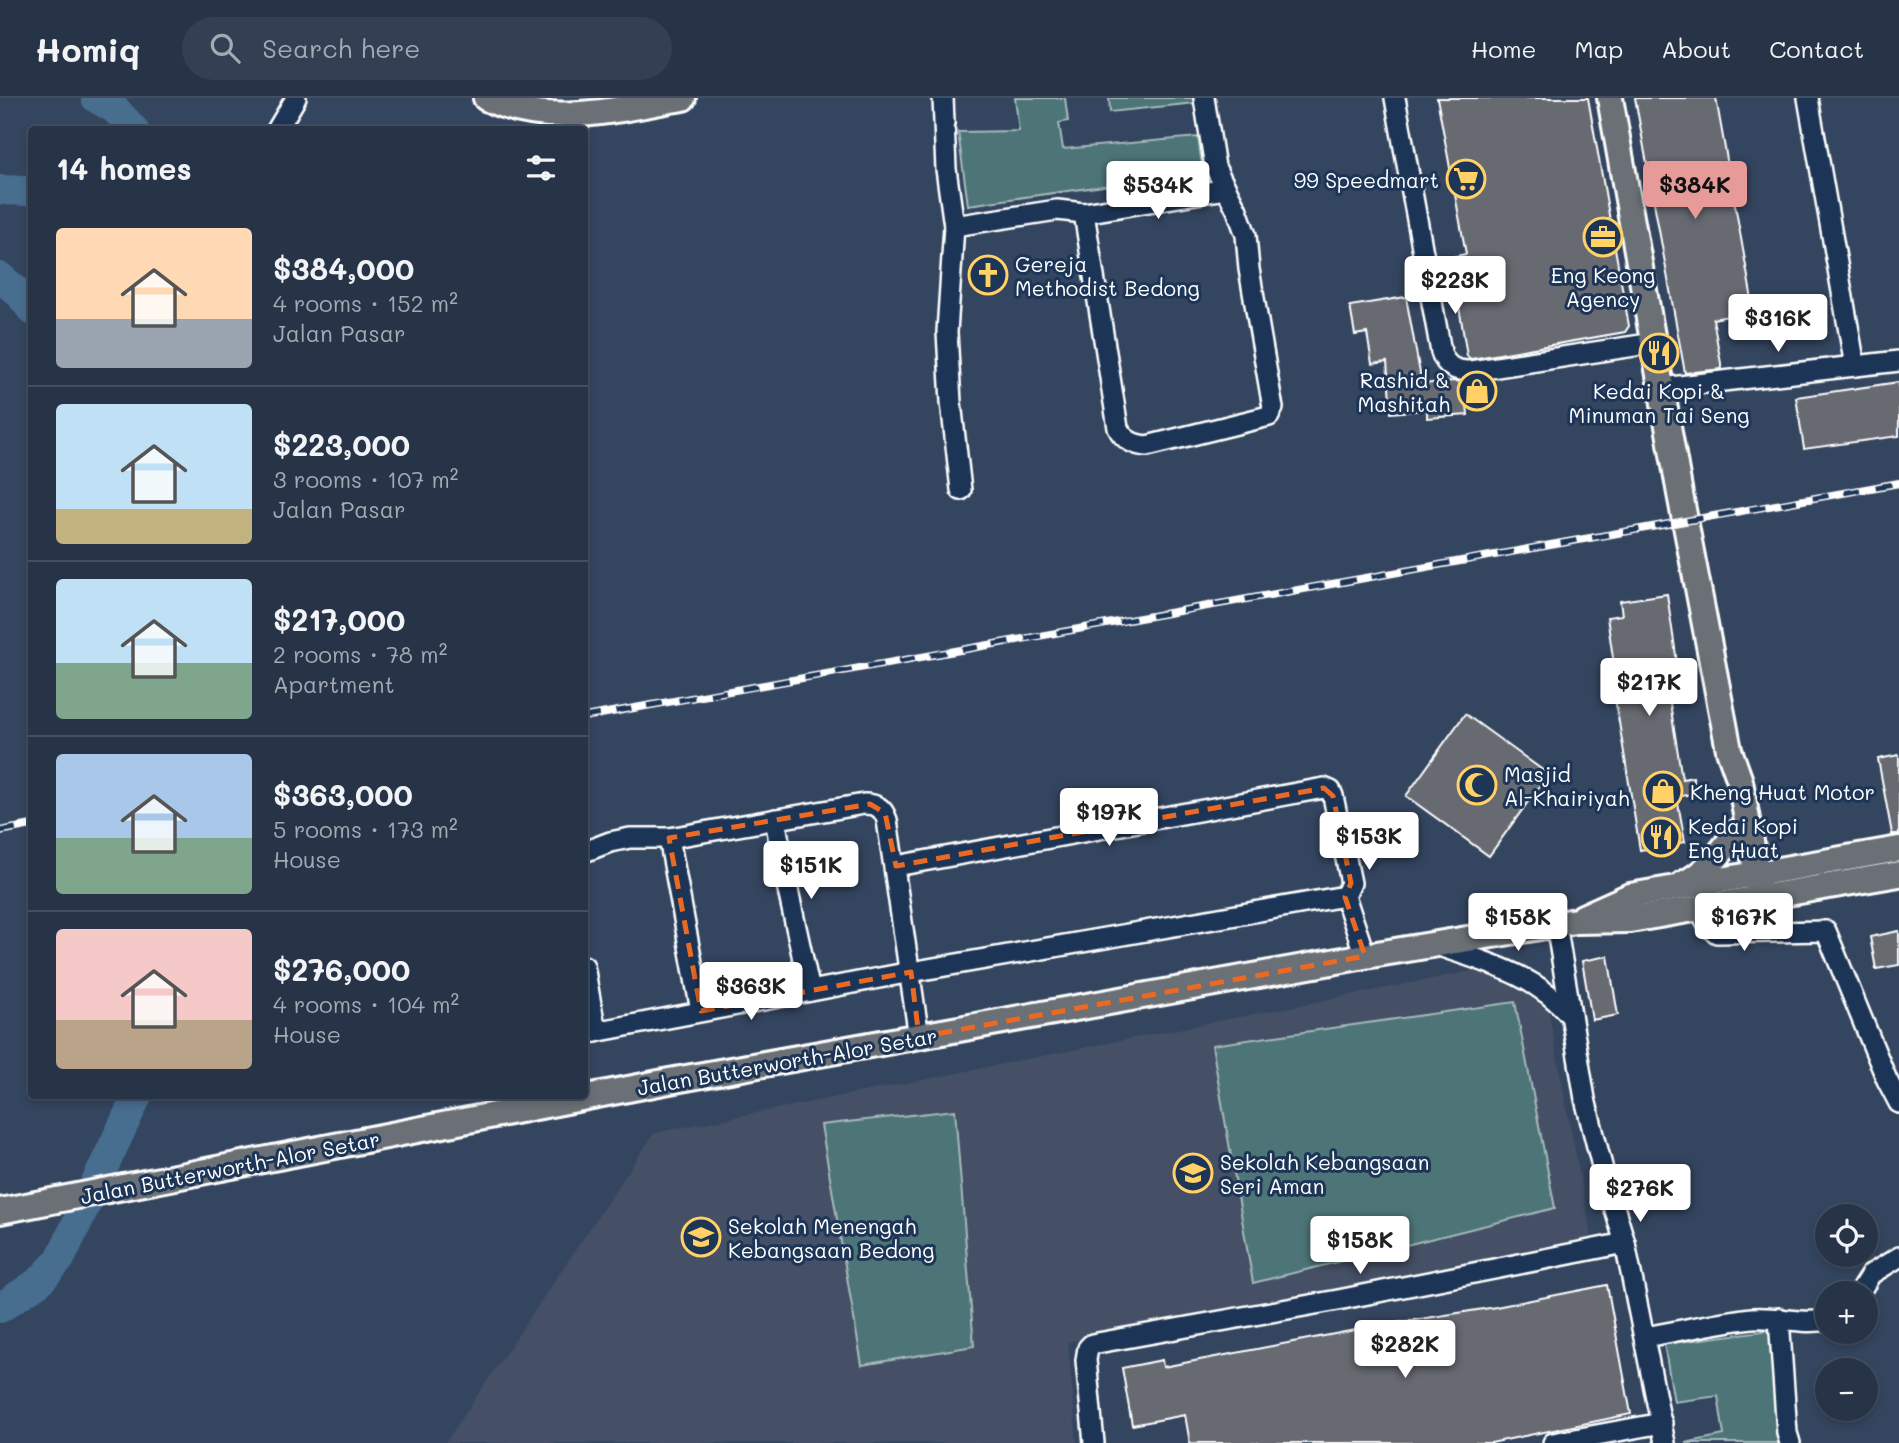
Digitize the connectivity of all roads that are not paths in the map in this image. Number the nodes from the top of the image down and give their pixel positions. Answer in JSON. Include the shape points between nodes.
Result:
{"nodes":[{"id":1,"x":296,"y":98,"type":"edge"},
{"id":2,"x":486,"y":98,"type":"edge"},
{"id":3,"x":683,"y":98,"type":"edge"},
{"id":4,"x":943,"y":98,"type":"edge"},
{"id":5,"x":1204,"y":98,"type":"edge"},
{"id":6,"x":1395,"y":98,"type":"edge"},
{"id":7,"x":1610,"y":98,"type":"edge"},
{"id":8,"x":1808,"y":98,"type":"edge"},
{"id":9,"x":279,"y":126,"type":"edge"},
{"id":10,"x":1226,"y":189,"type":"junction"},
{"id":11,"x":1084,"y":213,"type":"junction"},
{"id":12,"x":954,"y":226,"type":"junction"},
{"id":13,"x":1654,"y":343,"type":"junction"},
{"id":14,"x":1899,"y":361,"type":"edge"},
{"id":15,"x":1855,"y":366,"type":"junction"},
{"id":16,"x":1662,"y":388,"type":"junction"},
{"id":17,"x":961,"y":490,"type":"dead end"},
{"id":18,"x":775,"y":819,"type":"junction"},
{"id":19,"x":1743,"y":835,"type":"junction"},
{"id":20,"x":669,"y":838,"type":"junction"},
{"id":21,"x":1899,"y":849,"type":"edge"},
{"id":22,"x":588,"y":850,"type":"edge"},
{"id":23,"x":896,"y":866,"type":"junction"},
{"id":24,"x":1805,"y":866,"type":"junction"},
{"id":25,"x":1899,"y":874,"type":"edge"},
{"id":26,"x":1751,"y":887,"type":"junction"},
{"id":27,"x":1673,"y":888,"type":"junction"},
{"id":28,"x":1345,"y":896,"type":"junction"},
{"id":29,"x":1700,"y":908,"type":"junction"},
{"id":30,"x":1566,"y":922,"type":"junction"},
{"id":31,"x":1433,"y":944,"type":"junction"},
{"id":32,"x":1365,"y":956,"type":"junction"},
{"id":33,"x":911,"y":972,"type":"junction"},
{"id":34,"x":810,"y":991,"type":"junction"},
{"id":35,"x":588,"y":1010,"type":"edge"},
{"id":36,"x":701,"y":1012,"type":"junction"},
{"id":37,"x":1570,"y":1015,"type":"junction"},
{"id":38,"x":590,"y":1033,"type":"edge"},
{"id":39,"x":919,"y":1037,"type":"junction"},
{"id":40,"x":588,"y":1098,"type":"edge"},
{"id":41,"x":582,"y":1099,"type":"edge"},
{"id":42,"x":1899,"y":1103,"type":"edge"},
{"id":43,"x":0,"y":1211,"type":"edge"},
{"id":44,"x":1625,"y":1243,"type":"junction"},
{"id":45,"x":1899,"y":1257,"type":"edge"},
{"id":46,"x":1867,"y":1281,"type":"edge"},
{"id":47,"x":1779,"y":1318,"type":"junction"},
{"id":48,"x":1815,"y":1322,"type":"edge"},
{"id":49,"x":1645,"y":1337,"type":"junction"},
{"id":50,"x":1662,"y":1423,"type":"junction"},
{"id":51,"x":1094,"y":1443,"type":"edge"},
{"id":52,"x":1553,"y":1443,"type":"edge"},
{"id":53,"x":1665,"y":1443,"type":"edge"},
{"id":54,"x":1790,"y":1443,"type":"edge"}],
"edges":[{"from":1,"to":9,"type":"street"},
{"from":2,"to":3,"type":"main road","via":[[532,113],[560,116]]},
{"from":4,"to":12,"type":"street"},
{"from":5,"to":10,"type":"street","via":[[1215,167]]},
{"from":6,"to":13,"type":"street","via":[[1441,352],[1449,366],[1471,371]]},
{"from":7,"to":13,"type":"main road"},
{"from":8,"to":15,"type":"street"},
{"from":10,"to":11,"type":"street"},
{"from":10,"to":11,"type":"street","via":[[1245,235],[1272,411],[1266,418],[1147,446],[1129,441],[1118,428]]},
{"from":11,"to":12,"type":"street","via":[[1057,210]]},
{"from":12,"to":17,"type":"street","via":[[947,332]]},
{"from":13,"to":16,"type":"main road"},
{"from":14,"to":15,"type":"street"},
{"from":15,"to":16,"type":"street"},
{"from":16,"to":19,"type":"main road","via":[[1729,750],[1740,781]]},
{"from":18,"to":20,"type":"street"},
{"from":18,"to":23,"type":"street","via":[[864,804],[877,806],[887,820]]},
{"from":18,"to":34,"type":"street"},
{"from":19,"to":24,"type":"main road","via":[[1774,858]]},
{"from":19,"to":26,"type":"main road"},
{"from":19,"to":27,"type":"main road","via":[[1694,879]]},
{"from":20,"to":22,"type":"street","via":[[630,838]]},
{"from":20,"to":36,"type":"street"},
{"from":21,"to":24,"type":"main road","name":"Jalan Butterworth-Alor Setar"},
{"from":23,"to":28,"type":"street","via":[[1324,788],[1333,796],[1350,883]]},
{"from":23,"to":33,"type":"street"},
{"from":24,"to":26,"type":"main road","name":"Jalan Butterworth-Alor Setar"},
{"from":25,"to":26,"type":"main road","name":"Jalan Butterworth-Alor Setar"},
{"from":26,"to":27,"type":"main road","name":"Jalan Butterworth-Alor Setar"},
{"from":26,"to":29,"type":"main road","name":"Jalan Butterworth-Alor Setar"},
{"from":27,"to":30,"type":"main road","name":"Jalan Butterworth-Alor Setar","via":[[1621,898]]},
{"from":28,"to":32,"type":"street"},
{"from":28,"to":33,"type":"street"},
{"from":29,"to":30,"type":"main road","name":"Jalan Butterworth-Alor Setar","via":[[1630,920]]},
{"from":29,"to":42,"type":"street","via":[[1708,926],[1717,933],[1826,931]]},
{"from":30,"to":31,"type":"main road","name":"Jalan Butterworth-Alor Setar"},
{"from":30,"to":37,"type":"street"},
{"from":31,"to":32,"type":"main road","name":"Jalan Butterworth-Alor Setar"},
{"from":31,"to":37,"type":"street","via":[[1520,976],[1556,999]]},
{"from":32,"to":39,"type":"main road","name":"Jalan Butterworth-Alor Setar"},
{"from":33,"to":34,"type":"street"},
{"from":33,"to":39,"type":"street"},
{"from":34,"to":36,"type":"street"},
{"from":35,"to":38,"type":"street"},
{"from":36,"to":38,"type":"street"},
{"from":37,"to":44,"type":"street","via":[[1597,1146]]},
{"from":39,"to":40,"type":"main road","name":"Jalan Butterworth-Alor Setar"},
{"from":41,"to":43,"type":"main road","name":"Jalan Butterworth-Alor Setar"},
{"from":44,"to":49,"type":"street"},
{"from":44,"to":51,"type":"street","via":[[1092,1343],[1086,1360]]},
{"from":45,"to":46,"type":"street"},
{"from":47,"to":48,"type":"street"},
{"from":47,"to":49,"type":"street","via":[[1751,1318]]},
{"from":47,"to":54,"type":"street"},
{"from":49,"to":50,"type":"street"},
{"from":50,"to":52,"type":"street"},
{"from":50,"to":53,"type":"street"}]}
